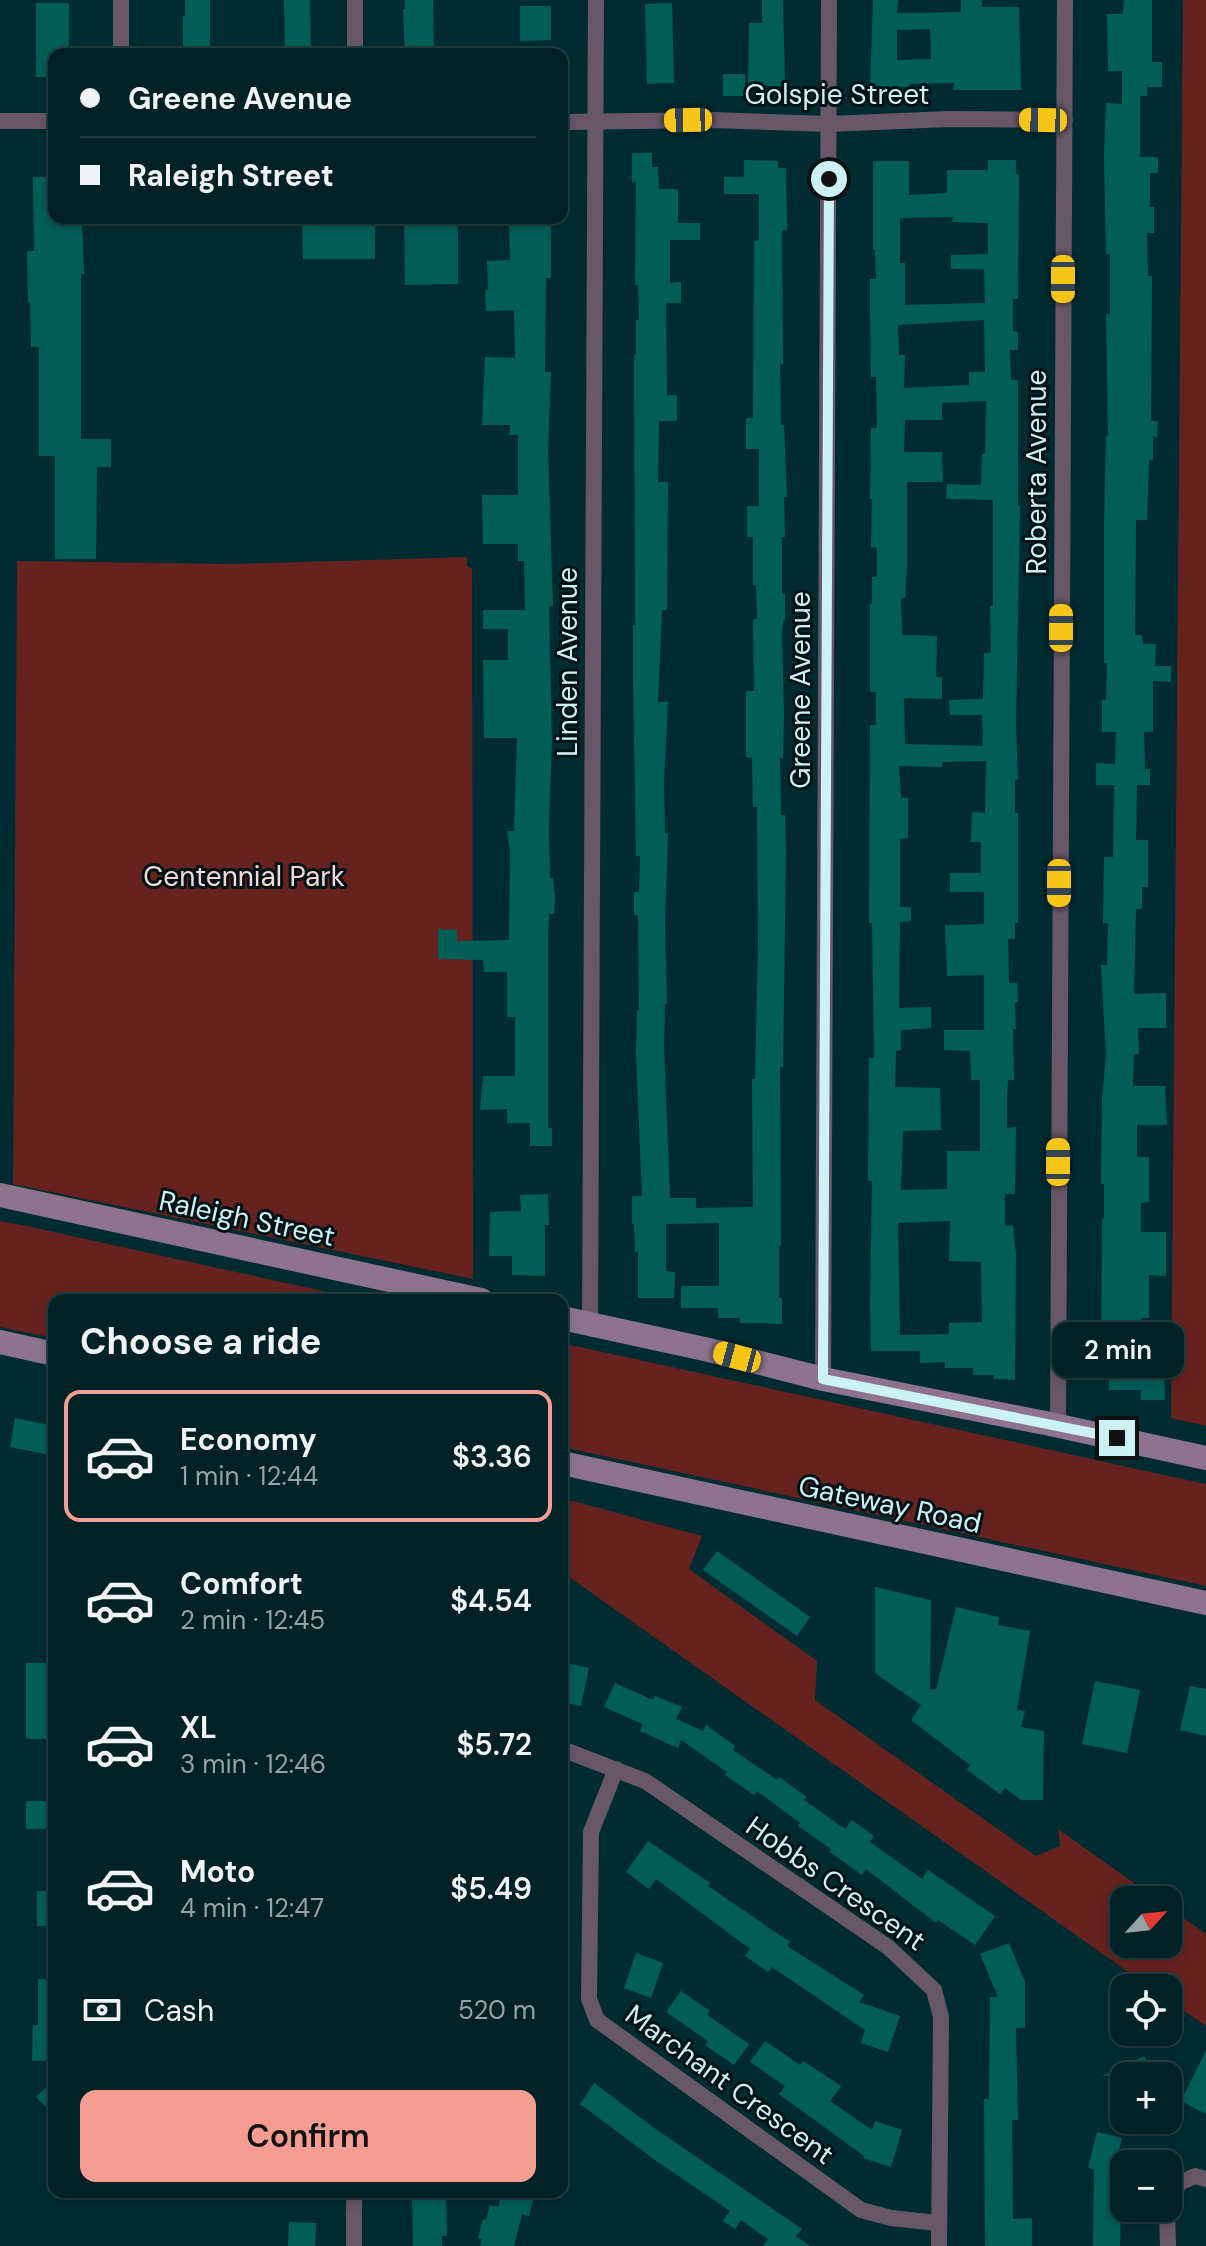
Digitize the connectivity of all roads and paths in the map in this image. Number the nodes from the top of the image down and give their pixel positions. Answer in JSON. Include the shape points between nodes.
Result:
{"nodes":[{"id":1,"x":121,"y":0,"type":"edge"},
{"id":2,"x":355,"y":0,"type":"edge"},
{"id":3,"x":596,"y":0,"type":"edge"},
{"id":4,"x":829,"y":0,"type":"edge"},
{"id":5,"x":1065,"y":0,"type":"edge"},
{"id":6,"x":121,"y":48,"type":"edge"},
{"id":7,"x":355,"y":48,"type":"edge"},
{"id":8,"x":1065,"y":120,"type":"junction"},
{"id":9,"x":0,"y":121,"type":"edge"},
{"id":10,"x":48,"y":121,"type":"edge"},
{"id":11,"x":568,"y":122,"type":"edge"},
{"id":12,"x":595,"y":122,"type":"junction"},
{"id":13,"x":829,"y":124,"type":"junction"},
{"id":14,"x":0,"y":1195,"type":"edge"},
{"id":15,"x":454,"y":1294,"type":"edge"},
{"id":16,"x":568,"y":1319,"type":"edge"},
{"id":17,"x":590,"y":1324,"type":"junction"},
{"id":18,"x":0,"y":1342,"type":"edge"},
{"id":19,"x":48,"y":1353,"type":"edge"},
{"id":20,"x":823,"y":1379,"type":"junction"},
{"id":21,"x":1058,"y":1425,"type":"junction"},
{"id":22,"x":1206,"y":1458,"type":"edge"},
{"id":23,"x":568,"y":1464,"type":"edge"},
{"id":24,"x":1206,"y":1603,"type":"edge"},
{"id":25,"x":568,"y":1751,"type":"edge"},
{"id":26,"x":616,"y":1769,"type":"junction"},
{"id":27,"x":1206,"y":2179,"type":"edge"},
{"id":28,"x":1182,"y":2182,"type":"edge"},
{"id":29,"x":354,"y":2198,"type":"edge"},
{"id":30,"x":1168,"y":2222,"type":"edge"},
{"id":31,"x":938,"y":2223,"type":"junction"},
{"id":32,"x":354,"y":2246,"type":"edge"},
{"id":33,"x":939,"y":2246,"type":"edge"},
{"id":34,"x":1168,"y":2246,"type":"edge"}],
"edges":[{"from":1,"to":6,"type":"street"},
{"from":2,"to":7,"type":"street"},
{"from":3,"to":12,"type":"street","name":"Linden Avenue"},
{"from":4,"to":13,"type":"street","name":"Greene Avenue"},
{"from":5,"to":8,"type":"street","name":"Roberta Avenue"},
{"from":8,"to":13,"type":"street","name":"Golspie Street"},
{"from":8,"to":21,"type":"street","name":"Roberta Avenue"},
{"from":9,"to":10,"type":"street"},
{"from":11,"to":12,"type":"street","name":"Golspie Street"},
{"from":12,"to":13,"type":"street","name":"Golspie Street"},
{"from":12,"to":17,"type":"street","name":"Linden Avenue"},
{"from":13,"to":20,"type":"street","name":"Greene Avenue"},
{"from":14,"to":15,"type":"street","name":"Raleigh Street"},
{"from":16,"to":17,"type":"street"},
{"from":17,"to":20,"type":"street"},
{"from":18,"to":19,"type":"street"},
{"from":20,"to":21,"type":"street"},
{"from":21,"to":22,"type":"street"},
{"from":23,"to":24,"type":"street","name":"Gateway Road"},
{"from":25,"to":26,"type":"street","name":"Hobbs Crescent"},
{"from":26,"to":31,"type":"street","name":"Hobbs Crescent","via":[[645,1781],[888,1947],[934,1990],[941,2017]]},
{"from":26,"to":31,"type":"street","name":"Marchant Crescent","via":[[591,1832],[589,1999],[597,2020],[861,2210]]},
{"from":27,"to":28,"type":"street","via":[[1195,2176]]},
{"from":29,"to":32,"type":"street"},
{"from":30,"to":34,"type":"street"},
{"from":31,"to":33,"type":"street","name":"Hobbs Crescent"}]}
